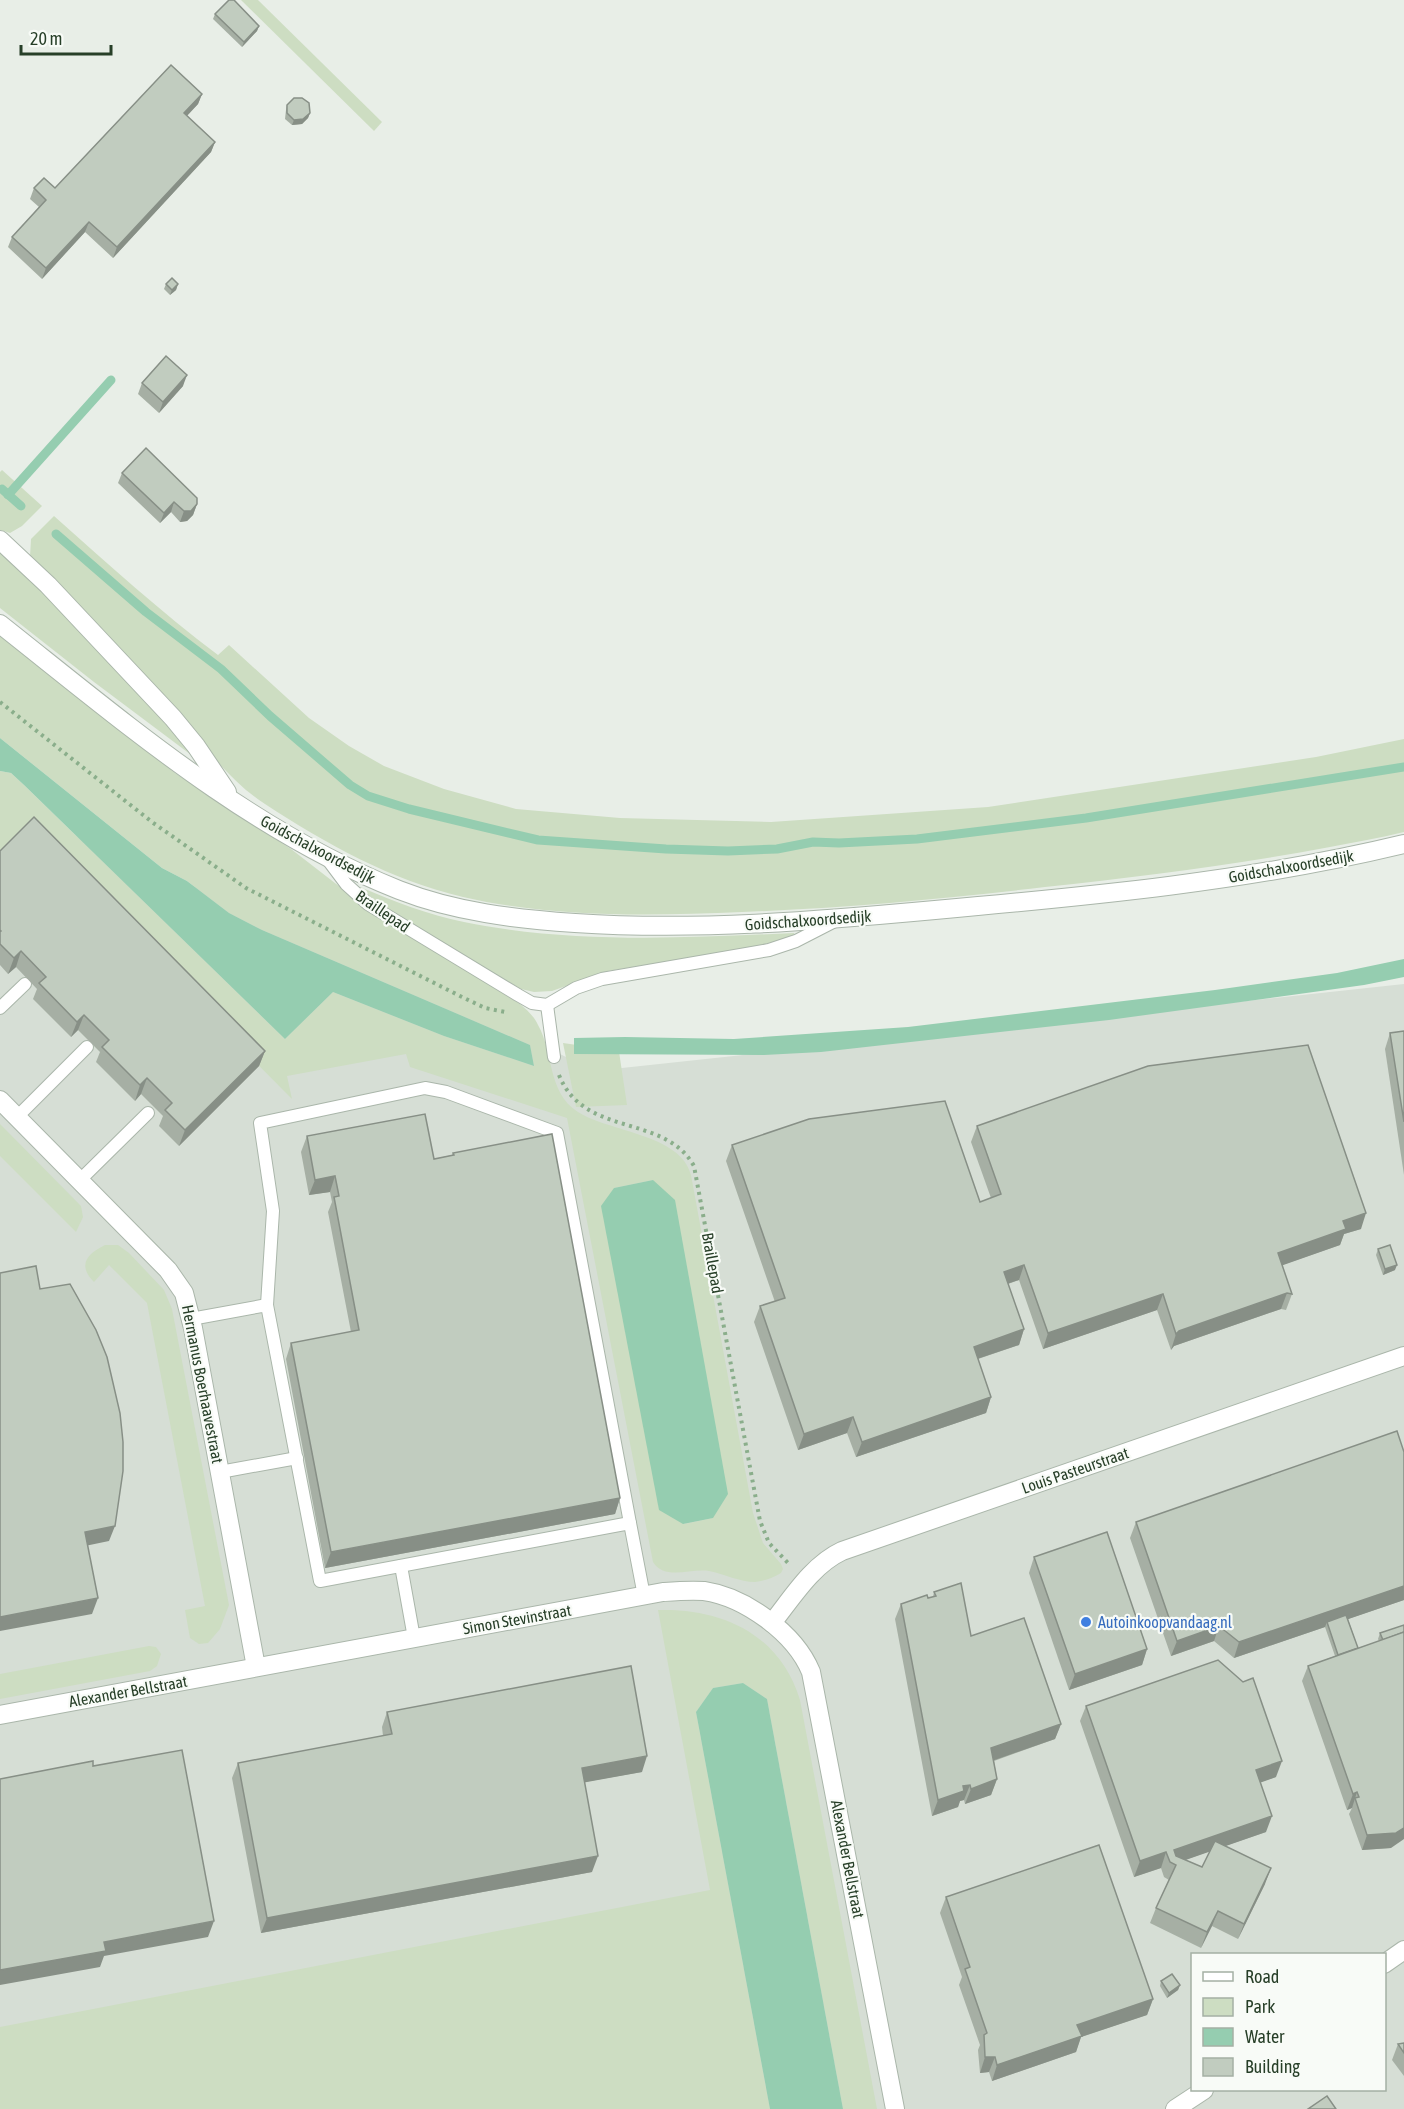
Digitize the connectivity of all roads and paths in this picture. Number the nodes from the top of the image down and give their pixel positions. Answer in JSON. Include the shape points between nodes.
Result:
{"nodes":[{"id":1,"x":0,"y":540,"type":"edge"},
{"id":2,"x":0,"y":624,"type":"edge"},
{"id":3,"x":0,"y":702,"type":"edge"},
{"id":4,"x":233,"y":801,"type":"junction"},
{"id":5,"x":1404,"y":844,"type":"edge"},
{"id":6,"x":325,"y":856,"type":"junction"},
{"id":7,"x":839,"y":919,"type":"junction"},
{"id":8,"x":25,"y":984,"type":"dead end"},
{"id":9,"x":526,"y":999,"type":"junction"},
{"id":10,"x":547,"y":1005,"type":"junction"},
{"id":11,"x":0,"y":1008,"type":"edge"},
{"id":12,"x":87,"y":1047,"type":"dead end"},
{"id":13,"x":554,"y":1057,"type":"joint"},
{"id":14,"x":0,"y":1100,"type":"edge"},
{"id":15,"x":148,"y":1113,"type":"dead end"},
{"id":16,"x":16,"y":1117,"type":"junction"},
{"id":17,"x":80,"y":1180,"type":"junction"},
{"id":18,"x":267,"y":1305,"type":"junction"},
{"id":19,"x":191,"y":1319,"type":"junction"},
{"id":20,"x":1404,"y":1356,"type":"edge"},
{"id":21,"x":297,"y":1458,"type":"junction"},
{"id":22,"x":220,"y":1472,"type":"junction"},
{"id":23,"x":630,"y":1523,"type":"junction"},
{"id":24,"x":401,"y":1566,"type":"junction"},
{"id":25,"x":807,"y":1581,"type":"junction"},
{"id":26,"x":644,"y":1596,"type":"junction"},
{"id":27,"x":772,"y":1623,"type":"junction"},
{"id":28,"x":414,"y":1638,"type":"junction"},
{"id":29,"x":256,"y":1667,"type":"junction"},
{"id":30,"x":0,"y":1715,"type":"edge"},
{"id":31,"x":1404,"y":1950,"type":"edge"},
{"id":32,"x":1386,"y":1963,"type":"edge"},
{"id":33,"x":1202,"y":2091,"type":"edge"},
{"id":34,"x":895,"y":2109,"type":"edge"},
{"id":35,"x":1175,"y":2109,"type":"edge"}],
"edges":[{"from":1,"to":4,"type":"street","name":"Goidschalxoordsedijk","via":[[48,585],[173,718]]},
{"from":2,"to":4,"type":"street","name":"Goidschalxoordsedijk"},
{"from":3,"to":9,"type":"path","via":[[152,822],[246,888],[485,1008],[508,1012]]},
{"from":4,"to":6,"type":"street","name":"Goidschalxoordsedijk"},
{"from":5,"to":7,"type":"street","name":"Goidschalxoordsedijk","via":[[1191,883]]},
{"from":6,"to":7,"type":"street","name":"Goidschalxoordsedijk","via":[[427,900],[510,918],[675,926]]},
{"from":6,"to":9,"type":"lane","name":"Braillepad","via":[[346,884],[368,904]]},
{"from":7,"to":10,"type":"lane","via":[[785,946],[614,976],[586,984]]},
{"from":8,"to":11,"type":"lane"},
{"from":9,"to":10,"type":"lane","name":"Braillepad"},
{"from":10,"to":13,"type":"lane"},
{"from":12,"to":16,"type":"lane"},
{"from":13,"to":25,"type":"path","name":"Braillepad","via":[[564,1086],[580,1104],[596,1115],[662,1137],[678,1147],[694,1166],[760,1521],[774,1549]]},
{"from":14,"to":16,"type":"street","name":"Hermanus Boerhaavestraat"},
{"from":15,"to":17,"type":"lane"},
{"from":16,"to":17,"type":"street","name":"Hermanus Boerhaavestraat"},
{"from":17,"to":19,"type":"street","name":"Hermanus Boerhaavestraat","via":[[175,1279]]},
{"from":18,"to":19,"type":"lane"},
{"from":18,"to":21,"type":"lane"},
{"from":18,"to":23,"type":"lane","via":[[273,1211],[260,1123],[425,1088],[557,1132]]},
{"from":19,"to":22,"type":"street","name":"Hermanus Boerhaavestraat"},
{"from":20,"to":25,"type":"street","name":"Louis Pasteurstraat","via":[[853,1547],[830,1558]]},
{"from":21,"to":22,"type":"lane"},
{"from":21,"to":24,"type":"lane","via":[[320,1581]]},
{"from":22,"to":29,"type":"street","name":"Hermanus Boerhaavestraat"},
{"from":23,"to":24,"type":"lane"},
{"from":23,"to":26,"type":"lane"},
{"from":24,"to":28,"type":"lane"},
{"from":25,"to":27,"type":"street","name":"Louis Pasteurstraat"},
{"from":26,"to":27,"type":"street","name":"Simon Stevinstraat","via":[[705,1591],[732,1598]]},
{"from":26,"to":28,"type":"street","name":"Simon Stevinstraat"},
{"from":27,"to":34,"type":"street","name":"Alexander Bellstraat","via":[[800,1653],[814,1681]]},
{"from":28,"to":29,"type":"street","name":"Simon Stevinstraat"},
{"from":29,"to":30,"type":"street","name":"Alexander Bellstraat"},
{"from":31,"to":32,"type":"street"},
{"from":33,"to":35,"type":"street"}]}
